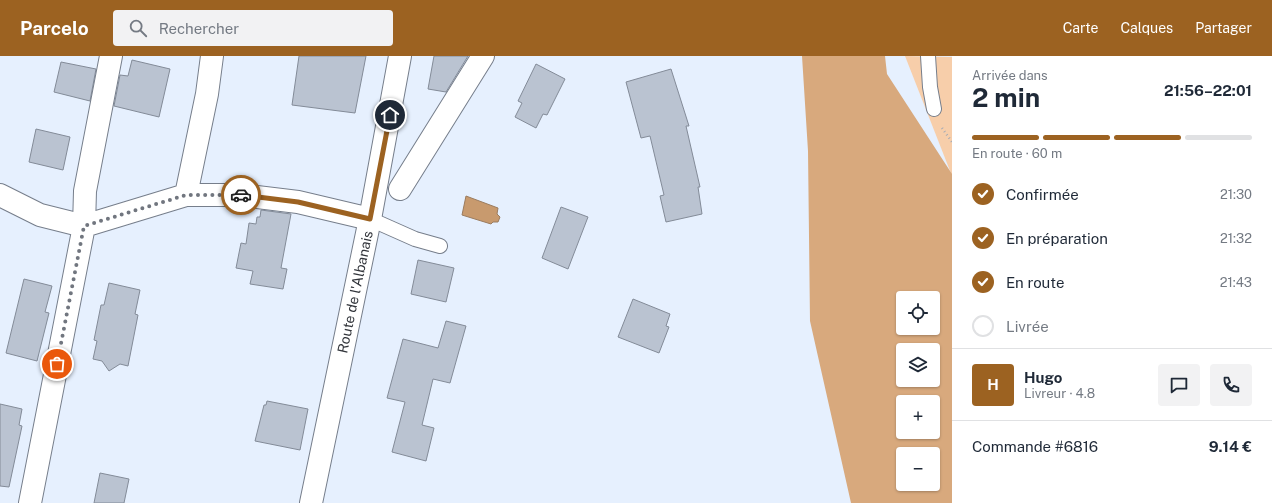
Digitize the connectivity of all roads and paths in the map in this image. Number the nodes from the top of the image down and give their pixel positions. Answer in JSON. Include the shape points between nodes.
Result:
{"nodes":[{"id":1,"x":111,"y":56,"type":"edge"},
{"id":2,"x":212,"y":56,"type":"edge"},
{"id":3,"x":400,"y":56,"type":"edge"},
{"id":4,"x":483,"y":56,"type":"edge"},
{"id":5,"x":928,"y":56,"type":"edge"},
{"id":6,"x":934,"y":109,"type":"dead end"},
{"id":7,"x":400,"y":189,"type":"dead end"},
{"id":8,"x":0,"y":195,"type":"edge"},
{"id":9,"x":186,"y":195,"type":"junction"},
{"id":10,"x":370,"y":219,"type":"junction"},
{"id":11,"x":84,"y":226,"type":"junction"},
{"id":12,"x":440,"y":246,"type":"dead end"},
{"id":13,"x":30,"y":503,"type":"edge"},
{"id":14,"x":311,"y":503,"type":"edge"}],
"edges":[{"from":1,"to":11,"type":"street","via":[[85,191]]},
{"from":2,"to":9,"type":"street","via":[[207,94]]},
{"from":3,"to":10,"type":"street","name":"Route de l'Albanais"},
{"from":4,"to":7,"type":"street"},
{"from":5,"to":6,"type":"lane"},
{"from":8,"to":11,"type":"street","via":[[40,215]]},
{"from":9,"to":10,"type":"street","via":[[240,195],[298,202]]},
{"from":9,"to":11,"type":"street"},
{"from":10,"to":12,"type":"lane","via":[[414,239]]},
{"from":10,"to":14,"type":"street","name":"Route de l'Albanais"},
{"from":11,"to":13,"type":"street"}]}
